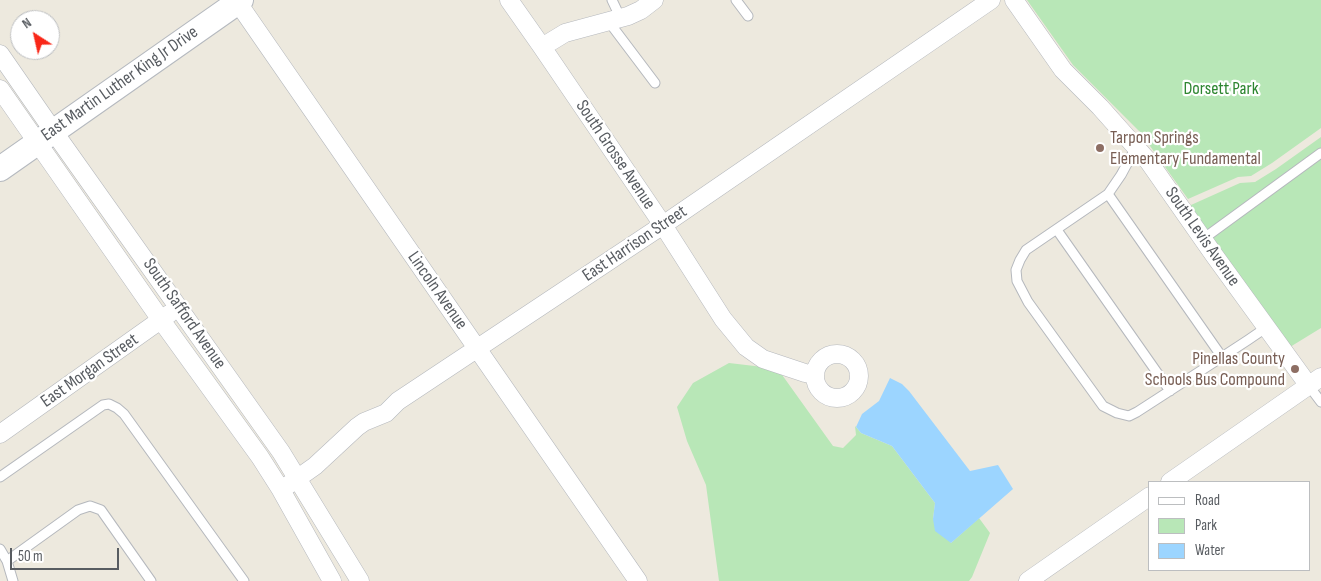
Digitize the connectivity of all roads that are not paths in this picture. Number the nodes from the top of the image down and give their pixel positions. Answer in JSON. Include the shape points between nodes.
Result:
{"nodes":[{"id":1,"x":509,"y":0,"type":"edge"},
{"id":2,"x":612,"y":0,"type":"edge"},
{"id":3,"x":654,"y":0,"type":"edge"},
{"id":4,"x":736,"y":0,"type":"edge"},
{"id":5,"x":991,"y":0,"type":"edge"},
{"id":6,"x":1014,"y":0,"type":"edge"},
{"id":7,"x":238,"y":1,"type":"edge"},
{"id":8,"x":748,"y":16,"type":"dead end"},
{"id":9,"x":615,"y":20,"type":"junction"},
{"id":10,"x":542,"y":47,"type":"junction"},
{"id":11,"x":0,"y":54,"type":"edge"},
{"id":12,"x":654,"y":83,"type":"dead end"},
{"id":13,"x":0,"y":90,"type":"edge"},
{"id":14,"x":45,"y":137,"type":"junction"},
{"id":15,"x":1136,"y":147,"type":"junction"},
{"id":16,"x":1321,"y":153,"type":"edge"},
{"id":17,"x":0,"y":168,"type":"edge"},
{"id":18,"x":1108,"y":194,"type":"junction"},
{"id":19,"x":663,"y":225,"type":"junction"},
{"id":20,"x":1056,"y":230,"type":"junction"},
{"id":21,"x":1203,"y":239,"type":"junction"},
{"id":22,"x":179,"y":307,"type":"junction"},
{"id":23,"x":161,"y":320,"type":"junction"},
{"id":24,"x":1266,"y":326,"type":"junction"},
{"id":25,"x":477,"y":349,"type":"junction"},
{"id":26,"x":1222,"y":357,"type":"junction"},
{"id":27,"x":816,"y":375,"type":"dead end"},
{"id":28,"x":1315,"y":381,"type":"edge"},
{"id":29,"x":1170,"y":391,"type":"junction"},
{"id":30,"x":1321,"y":402,"type":"edge"},
{"id":31,"x":0,"y":434,"type":"edge"},
{"id":32,"x":0,"y":477,"type":"edge"},
{"id":33,"x":297,"y":478,"type":"junction"},
{"id":34,"x":1171,"y":481,"type":"edge"},
{"id":35,"x":281,"y":490,"type":"junction"},
{"id":36,"x":1148,"y":497,"type":"edge"},
{"id":37,"x":0,"y":549,"type":"edge"},
{"id":38,"x":7,"y":561,"type":"junction"},
{"id":39,"x":13,"y":581,"type":"edge"},
{"id":40,"x":151,"y":581,"type":"edge"},
{"id":41,"x":244,"y":581,"type":"edge"},
{"id":42,"x":332,"y":581,"type":"edge"},
{"id":43,"x":360,"y":581,"type":"edge"},
{"id":44,"x":638,"y":581,"type":"edge"},
{"id":45,"x":1028,"y":581,"type":"edge"}],
"edges":[{"from":1,"to":10,"type":"street","name":"South Grosse Avenue"},
{"from":2,"to":9,"type":"lane"},
{"from":3,"to":9,"type":"street","via":[[641,10]]},
{"from":4,"to":8,"type":"lane"},
{"from":5,"to":19,"type":"street","name":"East Harrison Street"},
{"from":6,"to":15,"type":"street","name":"South Levis Avenue","via":[[1063,70]]},
{"from":7,"to":14,"type":"street","name":"East Martin Luther King Jr Drive"},
{"from":7,"to":25,"type":"street","name":"Lincoln Avenue"},
{"from":9,"to":10,"type":"street","via":[[565,33]]},
{"from":9,"to":12,"type":"lane"},
{"from":10,"to":19,"type":"street","name":"South Grosse Avenue"},
{"from":11,"to":14,"type":"street","name":"South Safford Avenue"},
{"from":13,"to":14,"type":"street","name":"South Safford Avenue"},
{"from":14,"to":17,"type":"street","name":"East Martin Luther King Jr Drive"},
{"from":14,"to":22,"type":"street","name":"South Safford Avenue"},
{"from":14,"to":23,"type":"street","name":"South Safford Avenue"},
{"from":15,"to":18,"type":"lane"},
{"from":15,"to":21,"type":"street","name":"South Levis Avenue"},
{"from":16,"to":21,"type":"lane"},
{"from":18,"to":20,"type":"lane"},
{"from":18,"to":26,"type":"lane"},
{"from":19,"to":25,"type":"street","name":"East Harrison Street"},
{"from":19,"to":27,"type":"street","name":"South Grosse Avenue","via":[[723,319],[746,347],[763,359]]},
{"from":20,"to":29,"type":"lane"},
{"from":20,"to":29,"type":"lane","via":[[1026,250],[1016,270],[1017,281],[1028,302],[1103,406],[1129,416]]},
{"from":21,"to":24,"type":"street","name":"South Levis Avenue"},
{"from":22,"to":23,"type":"street","name":"East Morgan Street"},
{"from":22,"to":33,"type":"street","name":"South Safford Avenue"},
{"from":23,"to":31,"type":"street","name":"East Morgan Street"},
{"from":23,"to":35,"type":"street","name":"South Safford Avenue"},
{"from":24,"to":26,"type":"lane"},
{"from":24,"to":28,"type":"street","name":"South Levis Avenue"},
{"from":25,"to":33,"type":"street","name":"East Harrison Street","via":[[398,401],[386,414],[357,427],[315,466]]},
{"from":25,"to":44,"type":"street","name":"Lincoln Avenue"},
{"from":26,"to":29,"type":"lane"},
{"from":28,"to":30,"type":"lane"},
{"from":28,"to":34,"type":"street"},
{"from":32,"to":41,"type":"lane","via":[[103,405],[109,404],[124,414]]},
{"from":33,"to":35,"type":"street","name":"East Harrison Street"},
{"from":33,"to":43,"type":"street","name":"South Safford Avenue"},
{"from":35,"to":42,"type":"street","name":"South Safford Avenue"},
{"from":36,"to":45,"type":"street"},
{"from":37,"to":38,"type":"lane"},
{"from":38,"to":39,"type":"lane"},
{"from":38,"to":40,"type":"lane","via":[[78,510],[90,506],[101,510]]}]}
